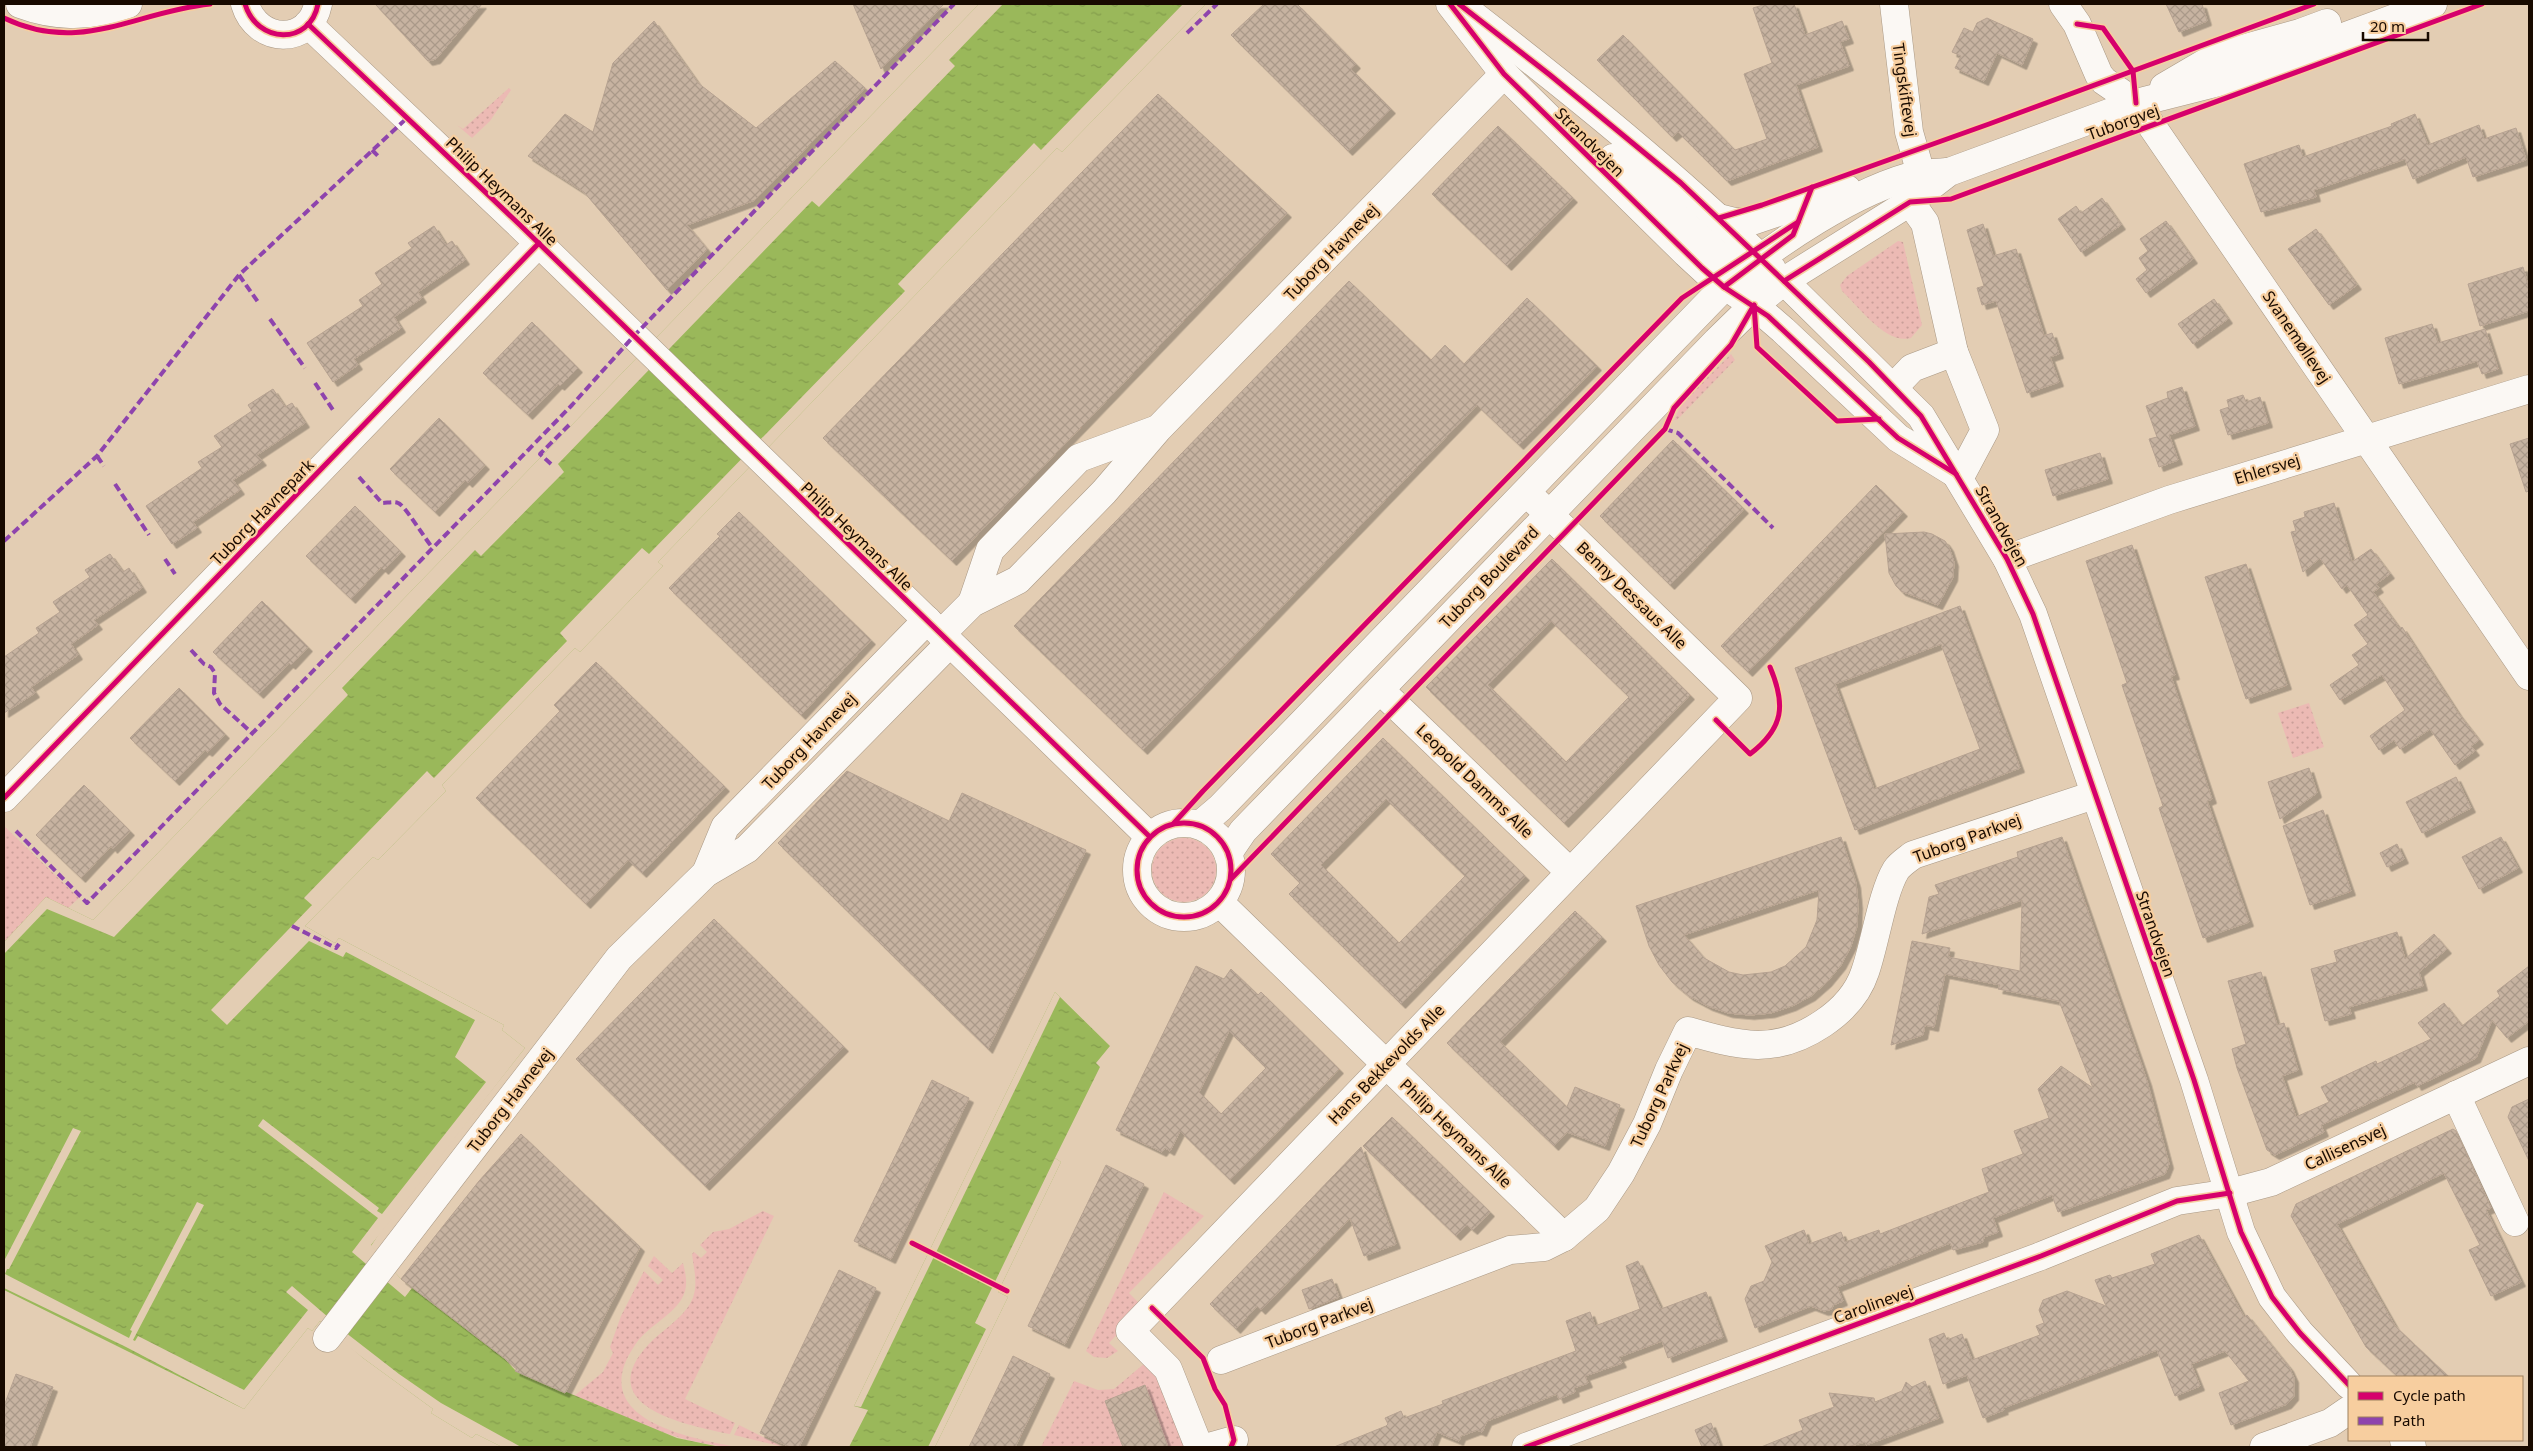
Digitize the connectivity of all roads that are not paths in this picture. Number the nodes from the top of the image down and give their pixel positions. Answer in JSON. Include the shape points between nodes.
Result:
{"nodes":[{"id":1,"x":20,"y":4,"type":"edge"},
{"id":2,"x":128,"y":4,"type":"edge"},
{"id":3,"x":245,"y":4,"type":"edge"},
{"id":4,"x":1450,"y":4,"type":"edge"},
{"id":5,"x":1459,"y":4,"type":"edge"},
{"id":6,"x":1894,"y":4,"type":"edge"},
{"id":7,"x":2063,"y":4,"type":"edge"},
{"id":8,"x":2379,"y":4,"type":"edge"},
{"id":9,"x":2433,"y":4,"type":"edge"},
{"id":10,"x":313,"y":14,"type":"edge"},
{"id":11,"x":1504,"y":74,"type":"junction"},
{"id":12,"x":2136,"y":103,"type":"junction"},
{"id":13,"x":1949,"y":172,"type":"junction"},
{"id":14,"x":1921,"y":174,"type":"junction"},
{"id":15,"x":1910,"y":202,"type":"junction"},
{"id":16,"x":1719,"y":218,"type":"junction"},
{"id":17,"x":538,"y":243,"type":"junction"},
{"id":18,"x":1760,"y":257,"type":"junction"},
{"id":19,"x":1732,"y":280,"type":"junction"},
{"id":20,"x":1784,"y":281,"type":"junction"},
{"id":21,"x":1754,"y":305,"type":"junction"},
{"id":22,"x":1954,"y":352,"type":"junction"},
{"id":23,"x":1894,"y":387,"type":"junction"},
{"id":24,"x":2529,"y":389,"type":"edge"},
{"id":25,"x":1158,"y":429,"type":"junction"},
{"id":26,"x":2367,"y":438,"type":"junction"},
{"id":27,"x":1960,"y":477,"type":"junction"},
{"id":28,"x":1527,"y":493,"type":"junction"},
{"id":29,"x":1549,"y":514,"type":"junction"},
{"id":30,"x":2008,"y":559,"type":"junction"},
{"id":31,"x":972,"y":603,"type":"junction"},
{"id":32,"x":939,"y":633,"type":"junction"},
{"id":33,"x":2529,"y":676,"type":"edge"},
{"id":34,"x":1380,"y":690,"type":"junction"},
{"id":35,"x":1738,"y":698,"type":"joint"},
{"id":36,"x":2094,"y":795,"type":"junction"},
{"id":37,"x":4,"y":798,"type":"edge"},
{"id":38,"x":1200,"y":825,"type":"junction"},
{"id":39,"x":1150,"y":837,"type":"junction"},
{"id":40,"x":1228,"y":853,"type":"junction"},
{"id":41,"x":1569,"y":872,"type":"junction"},
{"id":42,"x":1219,"y":902,"type":"junction"},
{"id":43,"x":2529,"y":1061,"type":"edge"},
{"id":44,"x":1386,"y":1065,"type":"junction"},
{"id":45,"x":2456,"y":1095,"type":"junction"},
{"id":46,"x":2230,"y":1193,"type":"junction"},
{"id":47,"x":2515,"y":1222,"type":"dead end"},
{"id":48,"x":1564,"y":1237,"type":"junction"},
{"id":49,"x":326,"y":1338,"type":"dead end"},
{"id":50,"x":1221,"y":1360,"type":"dead end"},
{"id":51,"x":2348,"y":1384,"type":"edge"},
{"id":52,"x":2348,"y":1411,"type":"edge"},
{"id":53,"x":1199,"y":1447,"type":"edge"},
{"id":54,"x":1526,"y":1447,"type":"edge"},
{"id":55,"x":2264,"y":1447,"type":"edge"}],
"edges":[{"from":1,"to":2,"type":"street","via":[[40,11],[84,15]]},
{"from":3,"to":10,"type":"street","via":[[254,23],[274,35],[298,31]]},
{"from":4,"to":11,"type":"street","name":"Strandvejen"},
{"from":5,"to":16,"type":"street","name":"Strandvejen","via":[[1632,142]]},
{"from":6,"to":14,"type":"street","name":"Tingskiftevej","via":[[1908,132]]},
{"from":7,"to":12,"type":"street","name":"Svanemøllevej","via":[[2077,24],[2099,75]]},
{"from":8,"to":12,"type":"street","name":"Tuborgvej","via":[[2300,33],[2217,56]]},
{"from":9,"to":12,"type":"street","name":"Tuborgvej","via":[[2227,80]]},
{"from":10,"to":17,"type":"street","name":"Philip Heymans Alle"},
{"from":11,"to":19,"type":"street","name":"Strandvejen","via":[[1686,253]]},
{"from":11,"to":25,"type":"street","name":"Tuborg Havnevej"},
{"from":12,"to":13,"type":"street","name":"Tuborgvej"},
{"from":12,"to":26,"type":"street","name":"Svanemøllevej"},
{"from":13,"to":14,"type":"street","name":"Tuborgvej"},
{"from":13,"to":15,"type":"street","name":"Tuborgvej"},
{"from":14,"to":16,"type":"street","via":[[1872,179],[1749,222]]},
{"from":14,"to":18,"type":"street","name":"Tuborgvej","via":[[1869,193]]},
{"from":15,"to":20,"type":"street","name":"Tuborgvej"},
{"from":15,"to":22,"type":"street","via":[[1925,223]]},
{"from":16,"to":18,"type":"street","name":"Strandvejen"},
{"from":17,"to":32,"type":"street","name":"Philip Heymans Alle"},
{"from":17,"to":37,"type":"street","name":"Tuborg Havnepark"},
{"from":18,"to":19,"type":"street","name":"Tuborgvej"},
{"from":18,"to":20,"type":"street","name":"Strandvejen"},
{"from":19,"to":20,"type":"street","via":[[1765,286]]},
{"from":19,"to":21,"type":"street","name":"Strandvejen"},
{"from":19,"to":28,"type":"street","name":"Tuborg Boulevard"},
{"from":20,"to":21,"type":"street","name":"Tuborg Boulevard"},
{"from":20,"to":23,"type":"street","name":"Strandvejen"},
{"from":21,"to":27,"type":"street","name":"Strandvejen","via":[[1898,438]]},
{"from":21,"to":29,"type":"street","name":"Tuborg Boulevard"},
{"from":22,"to":23,"type":"street","via":[[1912,368]]},
{"from":22,"to":27,"type":"street","via":[[1985,430]]},
{"from":23,"to":27,"type":"street","name":"Strandvejen","via":[[1921,416]]},
{"from":24,"to":26,"type":"street","name":"Ehlersvej"},
{"from":25,"to":31,"type":"street","name":"Tuborg Havnevej","via":[[1104,492],[1018,580]]},
{"from":25,"to":31,"type":"street","name":"Tuborg Havnevej","via":[[1079,458],[990,550]]},
{"from":26,"to":30,"type":"street","name":"Ehlersvej","via":[[2168,500]]},
{"from":26,"to":33,"type":"street","name":"Svanemøllevej"},
{"from":27,"to":30,"type":"street","name":"Strandvejen"},
{"from":28,"to":29,"type":"street","name":"Benny Dessaus Alle"},
{"from":28,"to":38,"type":"street","name":"Tuborg Boulevard"},
{"from":29,"to":34,"type":"street","name":"Tuborg Boulevard"},
{"from":29,"to":35,"type":"street","name":"Benny Dessaus Alle"},
{"from":30,"to":36,"type":"street","name":"Strandvejen","via":[[2033,614]]},
{"from":31,"to":32,"type":"street","name":"Tuborg Havnevej"},
{"from":32,"to":39,"type":"street","name":"Philip Heymans Alle"},
{"from":32,"to":49,"type":"street","name":"Tuborg Havnevej","via":[[725,827],[706,873],[620,958]]},
{"from":34,"to":40,"type":"street","name":"Tuborg Boulevard","via":[[1243,831]]},
{"from":34,"to":41,"type":"street","name":"Leopold Damms Alle"},
{"from":35,"to":41,"type":"street","name":"Hans Bekkevolds Alle"},
{"from":36,"to":46,"type":"street","name":"Strandvejen"},
{"from":36,"to":48,"type":"street","name":"Tuborg Parkvej","via":[[1913,855],[1896,869],[1865,974],[1853,996],[1833,1017],[1798,1036],[1761,1045],[1726,1042],[1688,1031],[1621,1174],[1597,1209]]},
{"from":38,"to":39,"type":"street","via":[[1174,823]]},
{"from":38,"to":40,"type":"street","via":[[1222,841]]},
{"from":39,"to":42,"type":"street","via":[[1137,860],[1137,874],[1140,887],[1155,907],[1182,917],[1202,913]]},
{"from":40,"to":42,"type":"street","via":[[1231,879]]},
{"from":41,"to":44,"type":"street","name":"Hans Bekkevolds Alle"},
{"from":42,"to":44,"type":"street","name":"Philip Heymans Alle"},
{"from":43,"to":45,"type":"street","name":"Callisensvej"},
{"from":44,"to":48,"type":"street","name":"Philip Heymans Alle"},
{"from":44,"to":53,"type":"street","name":"Hans Bekkevolds Alle","via":[[1130,1331],[1168,1370]]},
{"from":45,"to":46,"type":"street","name":"Callisensvej","via":[[2271,1182]]},
{"from":45,"to":47,"type":"street"},
{"from":46,"to":51,"type":"street","name":"Strandvejen","via":[[2241,1232],[2272,1297],[2300,1333]]},
{"from":46,"to":54,"type":"street","name":"Carolinevej","via":[[2177,1201],[2041,1256]]},
{"from":48,"to":50,"type":"street","name":"Tuborg Parkvej","via":[[1544,1247],[1510,1250]]},
{"from":52,"to":55,"type":"street","via":[[2330,1423]]}]}
